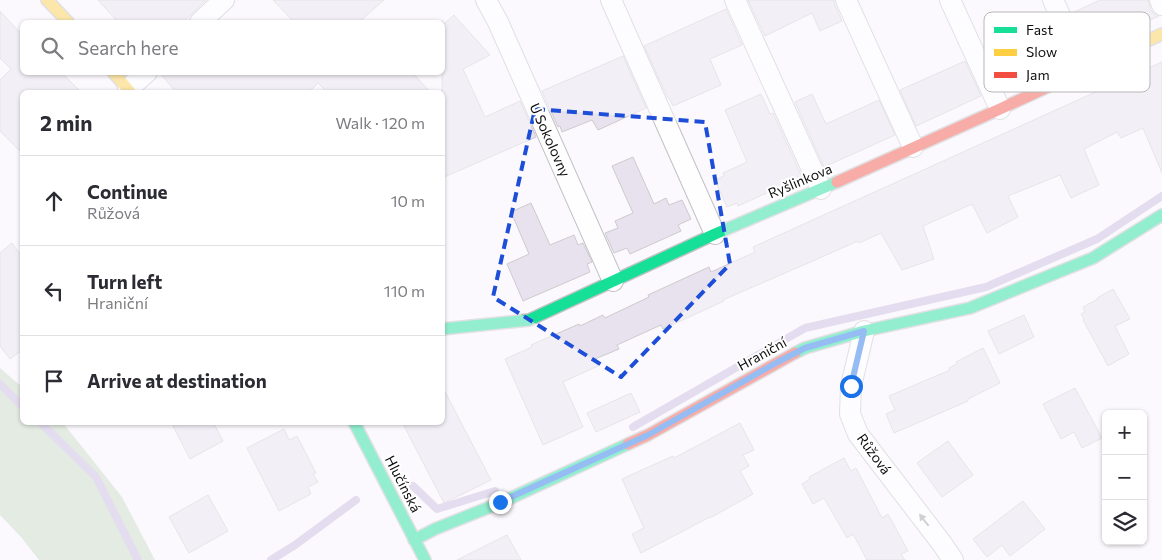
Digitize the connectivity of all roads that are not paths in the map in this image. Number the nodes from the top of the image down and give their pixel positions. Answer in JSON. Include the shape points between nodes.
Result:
{"nodes":[{"id":1,"x":47,"y":0,"type":"edge"},
{"id":2,"x":224,"y":0,"type":"edge"},
{"id":3,"x":486,"y":0,"type":"edge"},
{"id":4,"x":611,"y":0,"type":"edge"},
{"id":5,"x":735,"y":0,"type":"edge"},
{"id":6,"x":846,"y":0,"type":"edge"},
{"id":7,"x":950,"y":0,"type":"edge"},
{"id":8,"x":1053,"y":0,"type":"edge"},
{"id":9,"x":1160,"y":0,"type":"edge"},
{"id":10,"x":1162,"y":5,"type":"edge"},
{"id":11,"x":1058,"y":12,"type":"edge"},
{"id":12,"x":66,"y":20,"type":"edge"},
{"id":13,"x":202,"y":20,"type":"edge"},
{"id":14,"x":1162,"y":34,"type":"edge"},
{"id":15,"x":1150,"y":40,"type":"edge"},
{"id":16,"x":116,"y":75,"type":"edge"},
{"id":17,"x":144,"y":75,"type":"edge"},
{"id":18,"x":984,"y":75,"type":"edge"},
{"id":19,"x":128,"y":90,"type":"edge"},
{"id":20,"x":130,"y":90,"type":"edge"},
{"id":21,"x":992,"y":92,"type":"edge"},
{"id":22,"x":1038,"y":92,"type":"edge"},
{"id":23,"x":1000,"y":110,"type":"junction"},
{"id":24,"x":913,"y":147,"type":"junction"},
{"id":25,"x":821,"y":189,"type":"junction"},
{"id":26,"x":1162,"y":215,"type":"edge"},
{"id":27,"x":714,"y":234,"type":"junction"},
{"id":28,"x":613,"y":281,"type":"junction"},
{"id":29,"x":445,"y":330,"type":"edge"},
{"id":30,"x":864,"y":331,"type":"junction"},
{"id":31,"x":356,"y":425,"type":"edge"},
{"id":32,"x":414,"y":540,"type":"junction"},
{"id":33,"x":425,"y":560,"type":"edge"},
{"id":34,"x":953,"y":560,"type":"edge"}],
"edges":[{"from":1,"to":12,"type":"street"},
{"from":2,"to":13,"type":"street"},
{"from":3,"to":28,"type":"street","name":"U Sokolovny"},
{"from":4,"to":27,"type":"street"},
{"from":5,"to":25,"type":"street"},
{"from":6,"to":24,"type":"street"},
{"from":7,"to":18,"type":"street"},
{"from":8,"to":11,"type":"street"},
{"from":9,"to":10,"type":"street"},
{"from":14,"to":15,"type":"street","name":"Ryšlinkova"},
{"from":16,"to":19,"type":"street"},
{"from":17,"to":20,"type":"street"},
{"from":21,"to":23,"type":"street"},
{"from":22,"to":23,"type":"street","name":"Ryšlinkova"},
{"from":23,"to":24,"type":"street","name":"Ryšlinkova"},
{"from":24,"to":25,"type":"street","name":"Ryšlinkova"},
{"from":25,"to":27,"type":"street","name":"Ryšlinkova"},
{"from":26,"to":30,"type":"street","name":"Hraniční","via":[[1093,258],[970,308]]},
{"from":27,"to":28,"type":"street","name":"Ryšlinkova"},
{"from":28,"to":29,"type":"street","name":"Ryšlinkova","via":[[529,320]]},
{"from":30,"to":32,"type":"street","name":"Hraniční","via":[[805,348],[648,435]]},
{"from":34,"to":30,"type":"street","name":"Růžová","one_way":true,"via":[[858,434],[850,414],[851,386]]},
{"from":31,"to":32,"type":"street","name":"Hlučínská"},
{"from":32,"to":33,"type":"street","name":"Hlučínská"}]}
